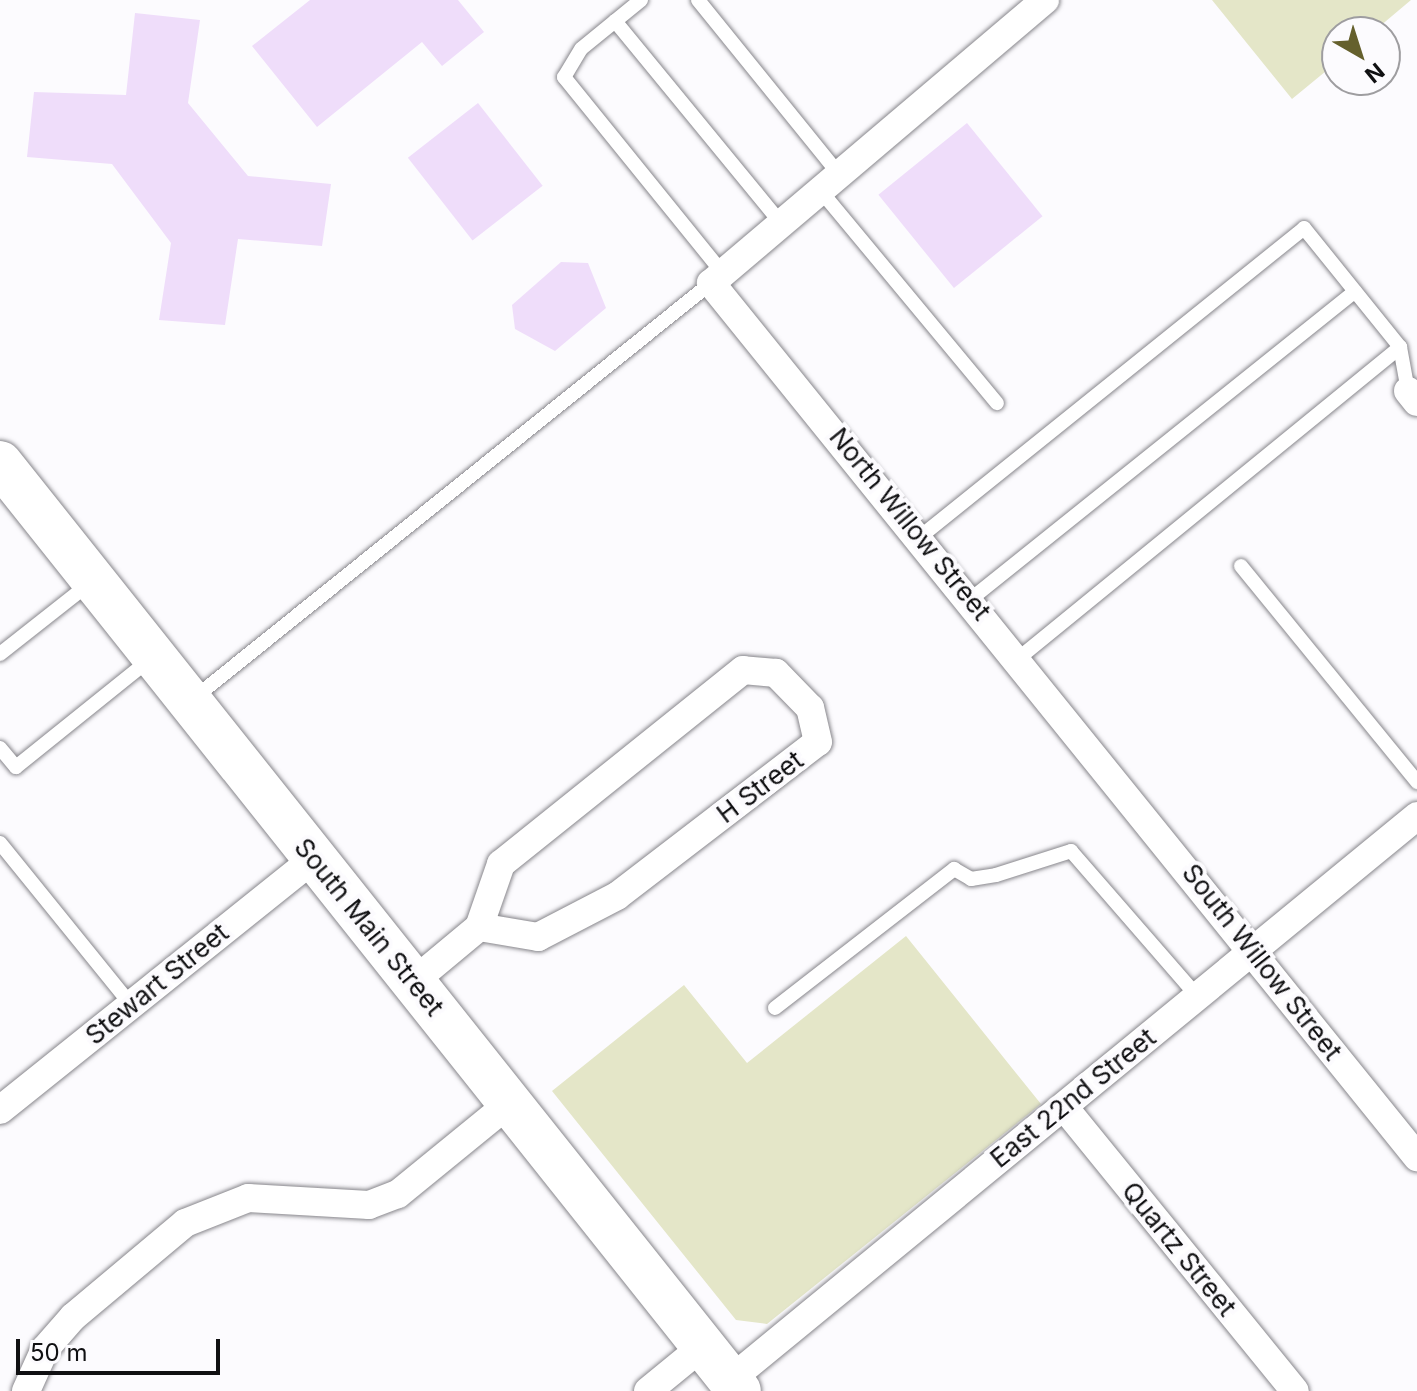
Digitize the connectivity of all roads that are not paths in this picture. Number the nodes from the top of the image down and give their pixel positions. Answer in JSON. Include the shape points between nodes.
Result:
{"nodes":[{"id":1,"x":641,"y":0,"type":"edge"},
{"id":2,"x":698,"y":0,"type":"edge"},
{"id":3,"x":1045,"y":0,"type":"edge"},
{"id":4,"x":615,"y":21,"type":"junction"},
{"id":5,"x":830,"y":182,"type":"junction"},
{"id":6,"x":781,"y":223,"type":"junction"},
{"id":7,"x":717,"y":278,"type":"junction"},
{"id":8,"x":1355,"y":291,"type":"junction"},
{"id":9,"x":1400,"y":347,"type":"junction"},
{"id":10,"x":1413,"y":397,"type":"edge"},
{"id":11,"x":997,"y":403,"type":"dead end"},
{"id":12,"x":0,"y":464,"type":"edge"},
{"id":13,"x":920,"y":537,"type":"junction"},
{"id":14,"x":1241,"y":566,"type":"dead end"},
{"id":15,"x":93,"y":580,"type":"junction"},
{"id":16,"x":971,"y":599,"type":"junction"},
{"id":17,"x":0,"y":654,"type":"edge"},
{"id":18,"x":154,"y":656,"type":"junction"},
{"id":19,"x":1019,"y":658,"type":"junction"},
{"id":20,"x":190,"y":701,"type":"junction"},
{"id":21,"x":0,"y":748,"type":"edge"},
{"id":22,"x":1107,"y":766,"type":"joint"},
{"id":23,"x":1417,"y":782,"type":"edge"},
{"id":24,"x":1417,"y":816,"type":"edge"},
{"id":25,"x":0,"y":843,"type":"edge"},
{"id":26,"x":315,"y":858,"type":"junction"},
{"id":27,"x":479,"y":927,"type":"junction"},
{"id":28,"x":1254,"y":950,"type":"junction"},
{"id":29,"x":413,"y":982,"type":"junction"},
{"id":30,"x":1197,"y":996,"type":"junction"},
{"id":31,"x":131,"y":1005,"type":"junction"},
{"id":32,"x":775,"y":1008,"type":"dead end"},
{"id":33,"x":511,"y":1102,"type":"junction"},
{"id":34,"x":1064,"y":1107,"type":"junction"},
{"id":35,"x":0,"y":1110,"type":"edge"},
{"id":36,"x":1417,"y":1157,"type":"edge"},
{"id":37,"x":703,"y":1346,"type":"junction"},
{"id":38,"x":734,"y":1386,"type":"edge"},
{"id":39,"x":26,"y":1391,"type":"edge"},
{"id":40,"x":648,"y":1391,"type":"edge"},
{"id":41,"x":1295,"y":1391,"type":"edge"}],
"edges":[{"from":1,"to":4,"type":"lane"},
{"from":2,"to":5,"type":"lane"},
{"from":3,"to":5,"type":"street"},
{"from":4,"to":6,"type":"lane"},
{"from":4,"to":7,"type":"lane","via":[[568,63],[568,91]]},
{"from":5,"to":6,"type":"street"},
{"from":5,"to":11,"type":"lane"},
{"from":6,"to":7,"type":"street"},
{"from":7,"to":13,"type":"street","name":"North Willow Street"},
{"from":7,"to":20,"type":"lane"},
{"from":8,"to":9,"type":"lane"},
{"from":8,"to":13,"type":"lane","via":[[1304,228]]},
{"from":8,"to":16,"type":"lane"},
{"from":9,"to":10,"type":"lane"},
{"from":9,"to":19,"type":"lane"},
{"from":12,"to":15,"type":"main road","name":"South Main Street"},
{"from":13,"to":16,"type":"street","name":"North Willow Street"},
{"from":14,"to":23,"type":"lane"},
{"from":15,"to":17,"type":"lane"},
{"from":15,"to":18,"type":"main road","name":"South Main Street"},
{"from":16,"to":19,"type":"street","name":"North Willow Street"},
{"from":18,"to":20,"type":"main road","name":"South Main Street"},
{"from":18,"to":21,"type":"lane","via":[[16,767]]},
{"from":19,"to":22,"type":"street","name":"North Willow Street"},
{"from":20,"to":26,"type":"main road","name":"South Main Street"},
{"from":22,"to":28,"type":"street","name":"South Willow Street"},
{"from":24,"to":28,"type":"street","name":"East 22nd Street"},
{"from":25,"to":31,"type":"lane"},
{"from":26,"to":29,"type":"main road","name":"South Main Street"},
{"from":26,"to":31,"type":"street","name":"Stewart Street"},
{"from":27,"to":27,"type":"street","name":"H Street","via":[[538,937],[617,896],[818,742],[810,708],[776,673],[743,670],[501,864]]},
{"from":27,"to":29,"type":"street"},
{"from":28,"to":30,"type":"street","name":"East 22nd Street"},
{"from":28,"to":36,"type":"street","name":"South Willow Street"},
{"from":29,"to":33,"type":"main road","name":"South Main Street"},
{"from":30,"to":32,"type":"lane","via":[[1071,851],[971,879],[954,869]]},
{"from":30,"to":34,"type":"street","name":"East 22nd Street"},
{"from":31,"to":35,"type":"street","name":"Stewart Street"},
{"from":33,"to":37,"type":"main road","name":"South Main Street"},
{"from":33,"to":39,"type":"street","via":[[398,1194],[369,1205],[248,1198],[185,1223],[73,1317],[45,1349]]},
{"from":34,"to":38,"type":"street","name":"East 22nd Street"},
{"from":34,"to":41,"type":"street","name":"Quartz Street"},
{"from":37,"to":38,"type":"main road","name":"South Main Street"},
{"from":37,"to":40,"type":"street"}]}
